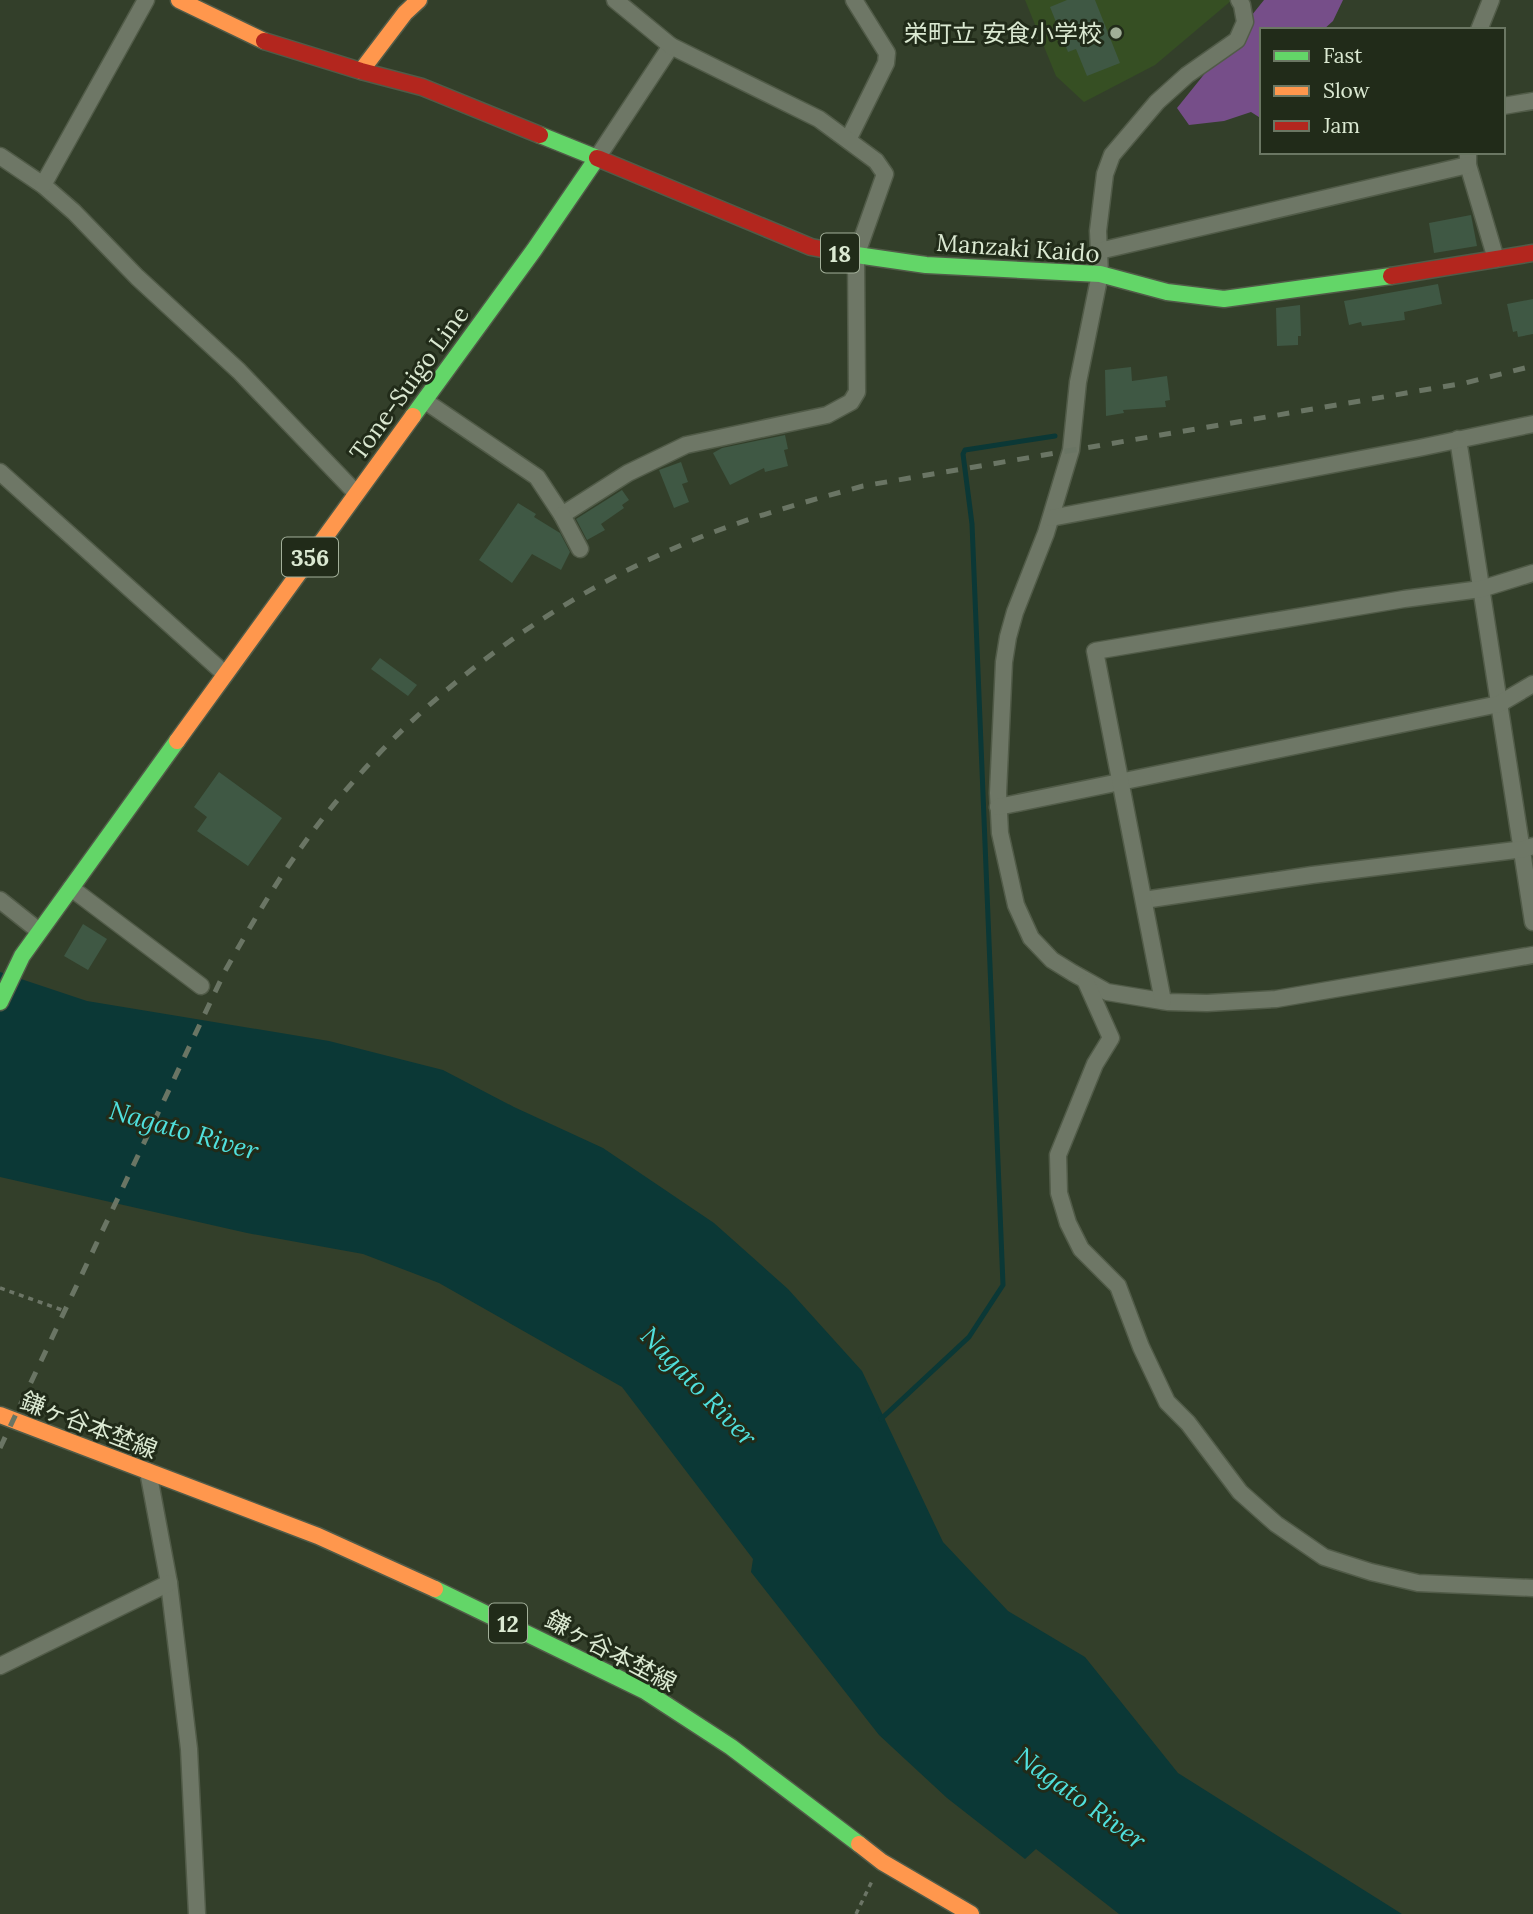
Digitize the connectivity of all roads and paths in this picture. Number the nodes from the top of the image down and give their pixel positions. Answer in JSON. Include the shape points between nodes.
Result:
{"nodes":[{"id":1,"x":146,"y":0,"type":"edge"},
{"id":2,"x":179,"y":0,"type":"edge"},
{"id":3,"x":419,"y":0,"type":"edge"},
{"id":4,"x":615,"y":0,"type":"edge"},
{"id":5,"x":854,"y":0,"type":"edge"},
{"id":6,"x":1238,"y":0,"type":"edge"},
{"id":7,"x":1490,"y":0,"type":"edge"},
{"id":8,"x":1480,"y":28,"type":"edge"},
{"id":9,"x":671,"y":46,"type":"junction"},
{"id":10,"x":361,"y":71,"type":"junction"},
{"id":11,"x":1533,"y":101,"type":"edge"},
{"id":12,"x":1505,"y":106,"type":"edge"},
{"id":13,"x":848,"y":140,"type":"junction"},
{"id":14,"x":0,"y":156,"type":"edge"},
{"id":15,"x":597,"y":158,"type":"junction"},
{"id":16,"x":1468,"y":159,"type":"edge"},
{"id":17,"x":43,"y":184,"type":"junction"},
{"id":18,"x":1099,"y":251,"type":"junction"},
{"id":19,"x":1533,"y":253,"type":"edge"},
{"id":20,"x":856,"y":256,"type":"junction"},
{"id":21,"x":1496,"y":259,"type":"junction"},
{"id":22,"x":1100,"y":275,"type":"junction"},
{"id":23,"x":425,"y":401,"type":"junction"},
{"id":24,"x":1533,"y":424,"type":"edge"},
{"id":25,"x":1458,"y":439,"type":"junction"},
{"id":26,"x":0,"y":472,"type":"edge"},
{"id":27,"x":356,"y":493,"type":"junction"},
{"id":28,"x":562,"y":515,"type":"junction"},
{"id":29,"x":1051,"y":518,"type":"junction"},
{"id":30,"x":580,"y":549,"type":"dead end"},
{"id":31,"x":1533,"y":573,"type":"edge"},
{"id":32,"x":1481,"y":589,"type":"junction"},
{"id":33,"x":225,"y":674,"type":"junction"},
{"id":34,"x":1533,"y":684,"type":"edge"},
{"id":35,"x":1499,"y":704,"type":"junction"},
{"id":36,"x":1121,"y":780,"type":"junction"},
{"id":37,"x":999,"y":807,"type":"junction"},
{"id":38,"x":1527,"y":848,"type":"edge"},
{"id":39,"x":71,"y":888,"type":"junction"},
{"id":40,"x":0,"y":900,"type":"edge"},
{"id":41,"x":1144,"y":900,"type":"junction"},
{"id":42,"x":1533,"y":922,"type":"edge"},
{"id":43,"x":39,"y":931,"type":"junction"},
{"id":44,"x":1533,"y":955,"type":"edge"},
{"id":45,"x":1086,"y":982,"type":"junction"},
{"id":46,"x":201,"y":986,"type":"dead end"},
{"id":47,"x":1163,"y":1001,"type":"junction"},
{"id":48,"x":0,"y":1002,"type":"edge"},
{"id":49,"x":0,"y":1288,"type":"edge"},
{"id":50,"x":65,"y":1311,"type":"dead end"},
{"id":51,"x":0,"y":1415,"type":"edge"},
{"id":52,"x":148,"y":1471,"type":"junction"},
{"id":53,"x":169,"y":1583,"type":"junction"},
{"id":54,"x":1533,"y":1588,"type":"edge"},
{"id":55,"x":0,"y":1666,"type":"edge"},
{"id":56,"x":881,"y":1862,"type":"junction"},
{"id":57,"x":197,"y":1914,"type":"edge"},
{"id":58,"x":856,"y":1914,"type":"edge"},
{"id":59,"x":971,"y":1914,"type":"edge"}],
"edges":[{"from":1,"to":17,"type":"street"},
{"from":2,"to":10,"type":"main road","via":[[256,38]]},
{"from":3,"to":10,"type":"main road"},
{"from":4,"to":9,"type":"street"},
{"from":5,"to":13,"type":"street","via":[[887,53]]},
{"from":6,"to":18,"type":"street","via":[[1245,22],[1237,40],[1186,75],[1112,155],[1105,174]]},
{"from":7,"to":8,"type":"street"},
{"from":9,"to":13,"type":"street","via":[[820,120]]},
{"from":9,"to":15,"type":"street"},
{"from":10,"to":15,"type":"main road","via":[[422,87]]},
{"from":11,"to":12,"type":"street"},
{"from":13,"to":20,"type":"street","via":[[885,174]]},
{"from":14,"to":17,"type":"street"},
{"from":15,"to":20,"type":"main road","name":"Manzaki Kaido","number":"18","via":[[811,247]]},
{"from":15,"to":23,"type":"main road","name":"Tone-Suigo Line","number":"356"},
{"from":16,"to":18,"type":"street"},
{"from":16,"to":21,"type":"street"},
{"from":17,"to":27,"type":"street","via":[[240,371]]},
{"from":18,"to":22,"type":"street"},
{"from":19,"to":21,"type":"main road","name":"Manzaki Kaido","number":"18"},
{"from":20,"to":22,"type":"main road","name":"Manzaki Kaido","number":"18","via":[[926,265]]},
{"from":20,"to":28,"type":"street","via":[[857,392],[851,402],[827,415],[686,445],[628,472]]},
{"from":21,"to":22,"type":"main road","name":"Manzaki Kaido","number":"18","via":[[1224,299],[1167,292]]},
{"from":22,"to":29,"type":"street","via":[[1078,382],[1071,450]]},
{"from":23,"to":27,"type":"main road","name":"Tone-Suigo Line","number":"356"},
{"from":23,"to":28,"type":"street","via":[[537,477]]},
{"from":24,"to":25,"type":"street"},
{"from":25,"to":29,"type":"street"},
{"from":25,"to":32,"type":"street"},
{"from":26,"to":33,"type":"street"},
{"from":27,"to":33,"type":"main road","name":"Tone-Suigo Line","number":"356"},
{"from":28,"to":30,"type":"street"},
{"from":29,"to":37,"type":"street","via":[[1007,637]]},
{"from":31,"to":32,"type":"street"},
{"from":32,"to":35,"type":"street"},
{"from":32,"to":36,"type":"street","via":[[1095,651]]},
{"from":33,"to":39,"type":"main road","name":"Tone-Suigo Line","number":"356"},
{"from":34,"to":35,"type":"street"},
{"from":35,"to":36,"type":"street"},
{"from":35,"to":38,"type":"street"},
{"from":36,"to":37,"type":"street"},
{"from":36,"to":41,"type":"street"},
{"from":37,"to":45,"type":"street","via":[[1006,868],[1031,938],[1052,960]]},
{"from":38,"to":41,"type":"street"},
{"from":38,"to":42,"type":"street"},
{"from":39,"to":43,"type":"main road","name":"Tone-Suigo Line","number":"356"},
{"from":39,"to":46,"type":"street"},
{"from":40,"to":43,"type":"street"},
{"from":41,"to":47,"type":"street"},
{"from":43,"to":48,"type":"main road","name":"Tone-Suigo Line","number":"356"},
{"from":44,"to":47,"type":"street","via":[[1276,999]]},
{"from":45,"to":47,"type":"street","via":[[1107,992]]},
{"from":45,"to":54,"type":"street","via":[[1111,1038],[1095,1064],[1058,1155],[1059,1193],[1082,1249],[1118,1286],[1167,1402],[1240,1492],[1324,1557],[1418,1583]]},
{"from":49,"to":50,"type":"path"},
{"from":51,"to":52,"type":"main road","name":"鎌ヶ谷本埜線","number":"12"},
{"from":52,"to":53,"type":"street"},
{"from":52,"to":56,"type":"main road","name":"鎌ヶ谷本埜線","number":"12","via":[[318,1536],[645,1691],[731,1747]]},
{"from":53,"to":55,"type":"street"},
{"from":53,"to":57,"type":"street","via":[[189,1749]]},
{"from":56,"to":58,"type":"path"},
{"from":56,"to":59,"type":"main road","name":"鎌ヶ谷本埜線","number":"12"}]}
